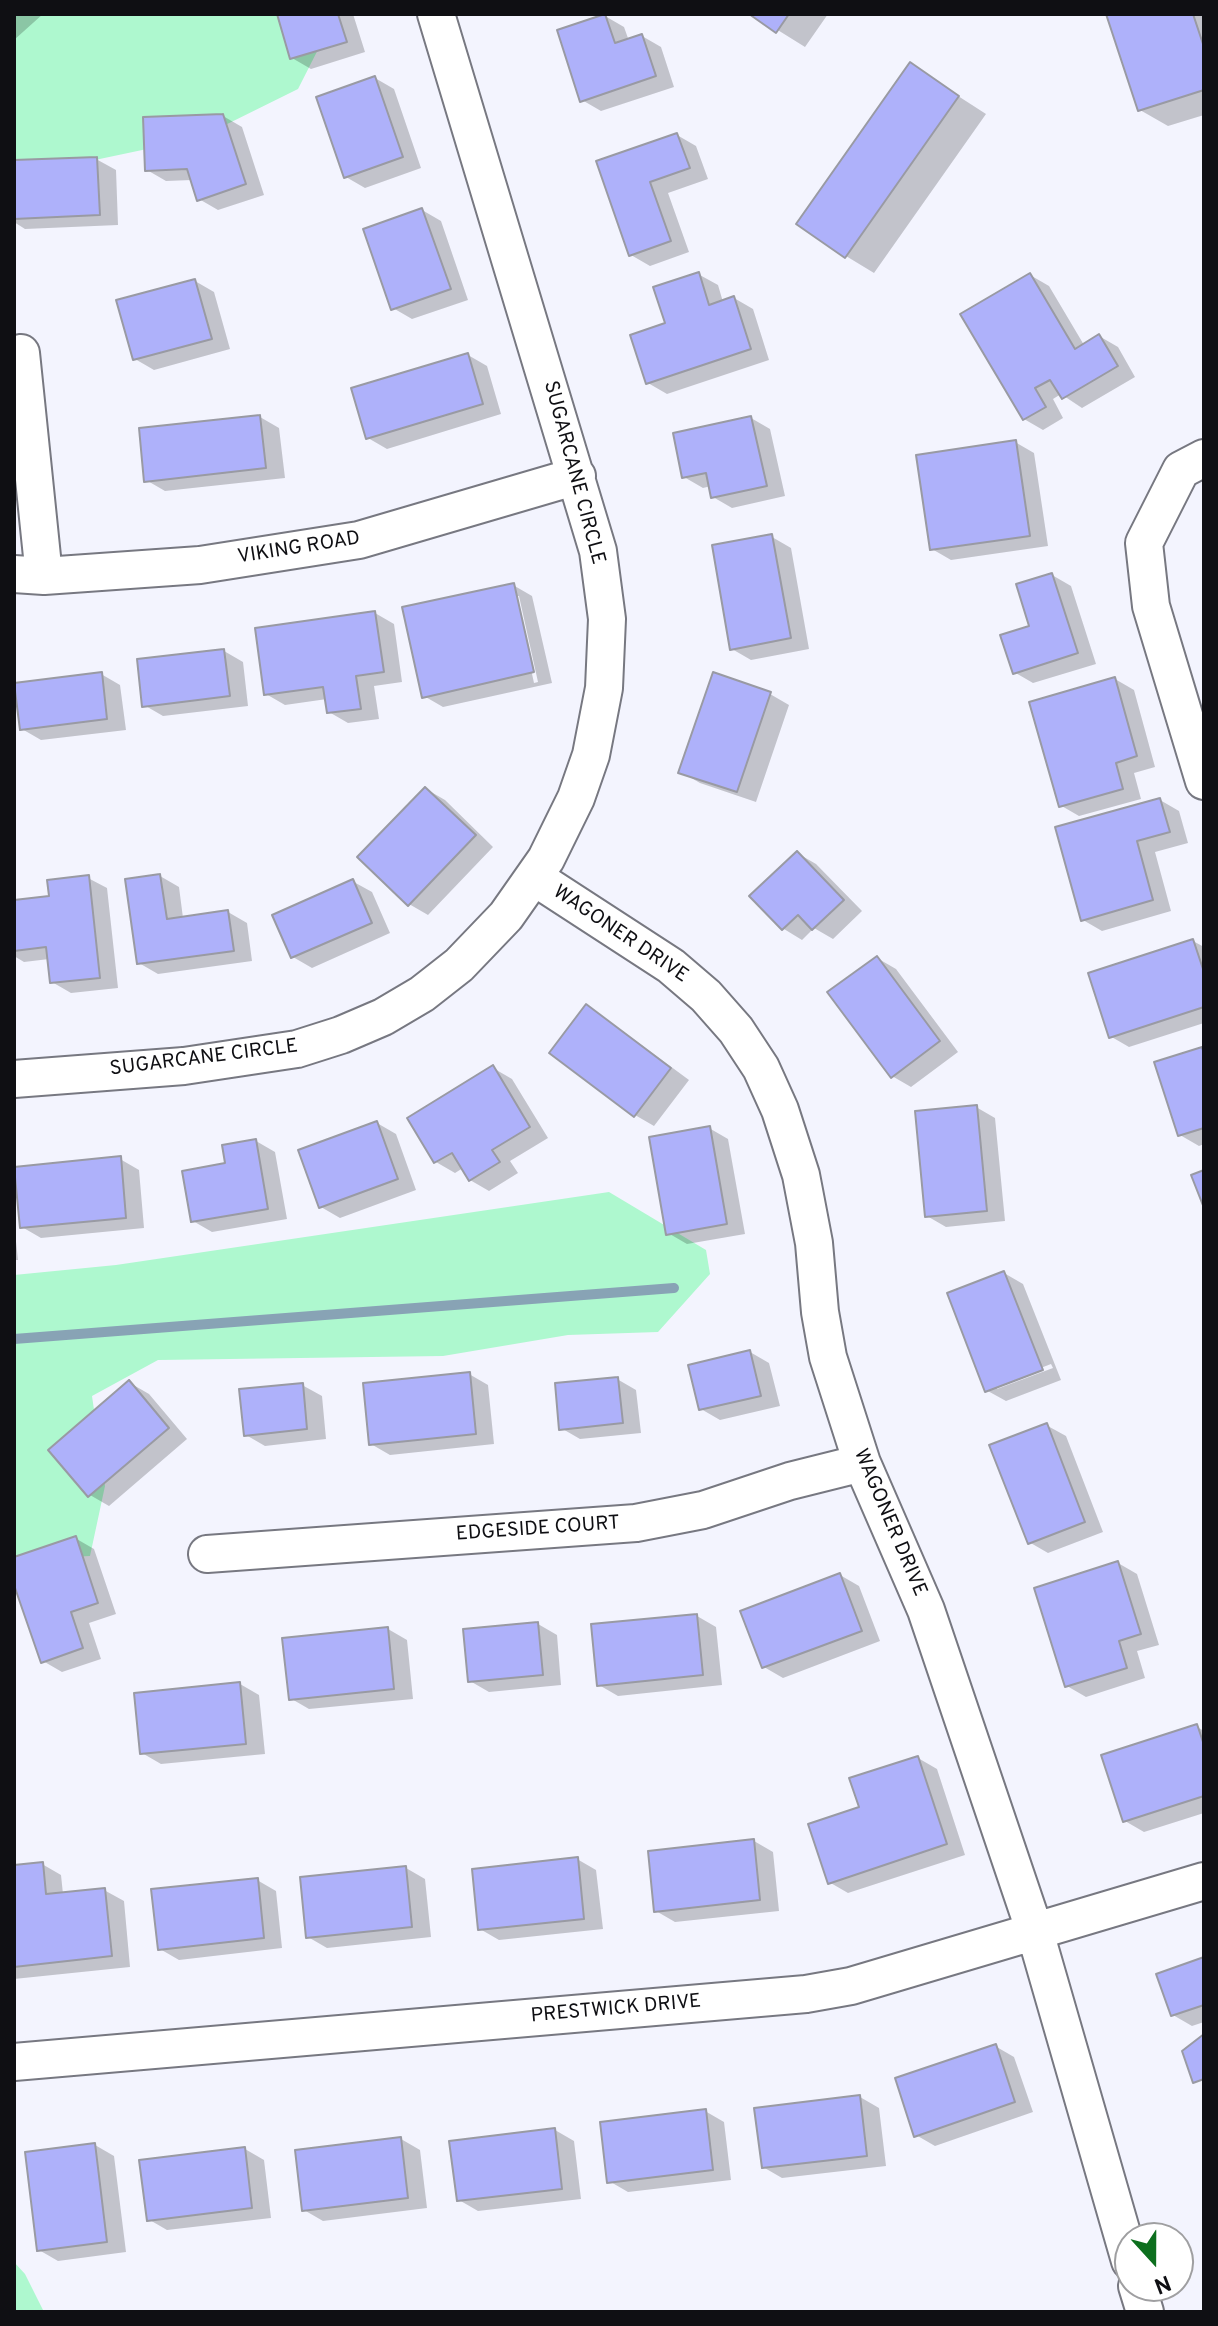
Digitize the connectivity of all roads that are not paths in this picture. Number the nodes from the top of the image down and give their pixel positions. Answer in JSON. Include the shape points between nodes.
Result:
{"nodes":[{"id":1,"x":436,"y":14,"type":"edge"},
{"id":2,"x":21,"y":353,"type":"dead end"},
{"id":3,"x":1204,"y":458,"type":"edge"},
{"id":4,"x":577,"y":476,"type":"junction"},
{"id":5,"x":29,"y":575,"type":"edge"},
{"id":6,"x":1204,"y":781,"type":"edge"},
{"id":7,"x":534,"y":877,"type":"junction"},
{"id":8,"x":14,"y":1079,"type":"edge"},
{"id":9,"x":862,"y":1463,"type":"junction"},
{"id":10,"x":207,"y":1554,"type":"dead end"},
{"id":11,"x":1204,"y":1881,"type":"edge"},
{"id":12,"x":1035,"y":1932,"type":"junction"},
{"id":13,"x":14,"y":2062,"type":"edge"},
{"id":14,"x":1119,"y":2222,"type":"edge"}],
"edges":[{"from":1,"to":4,"type":"street","name":"SUGARCANE CIRCLE"},
{"from":2,"to":5,"type":"street"},
{"from":3,"to":6,"type":"street","via":[[1181,470],[1144,543],[1151,606]]},
{"from":4,"to":5,"type":"street","name":"VIKING ROAD","via":[[359,540],[200,565]]},
{"from":4,"to":7,"type":"street","name":"SUGARCANE CIRCLE","via":[[598,551],[607,619],[604,688],[576,798]]},
{"from":7,"to":8,"type":"street","name":"SUGARCANE CIRCLE","via":[[459,965],[422,994],[341,1035],[297,1049],[184,1066]]},
{"from":7,"to":9,"type":"street","name":"WAGONER DRIVE","via":[[671,966],[706,996],[761,1068],[801,1175],[828,1357]]},
{"from":9,"to":10,"type":"street","name":"EDGESIDE COURT","via":[[703,1510],[636,1523]]},
{"from":9,"to":12,"type":"street","name":"WAGONER DRIVE","via":[[926,1610]]},
{"from":11,"to":12,"type":"street","name":"PRESTWICK DRIVE"},
{"from":12,"to":13,"type":"street","name":"PRESTWICK DRIVE","via":[[851,1986],[806,1994]]},
{"from":12,"to":14,"type":"street","name":"WAGONER DRIVE"}]}
